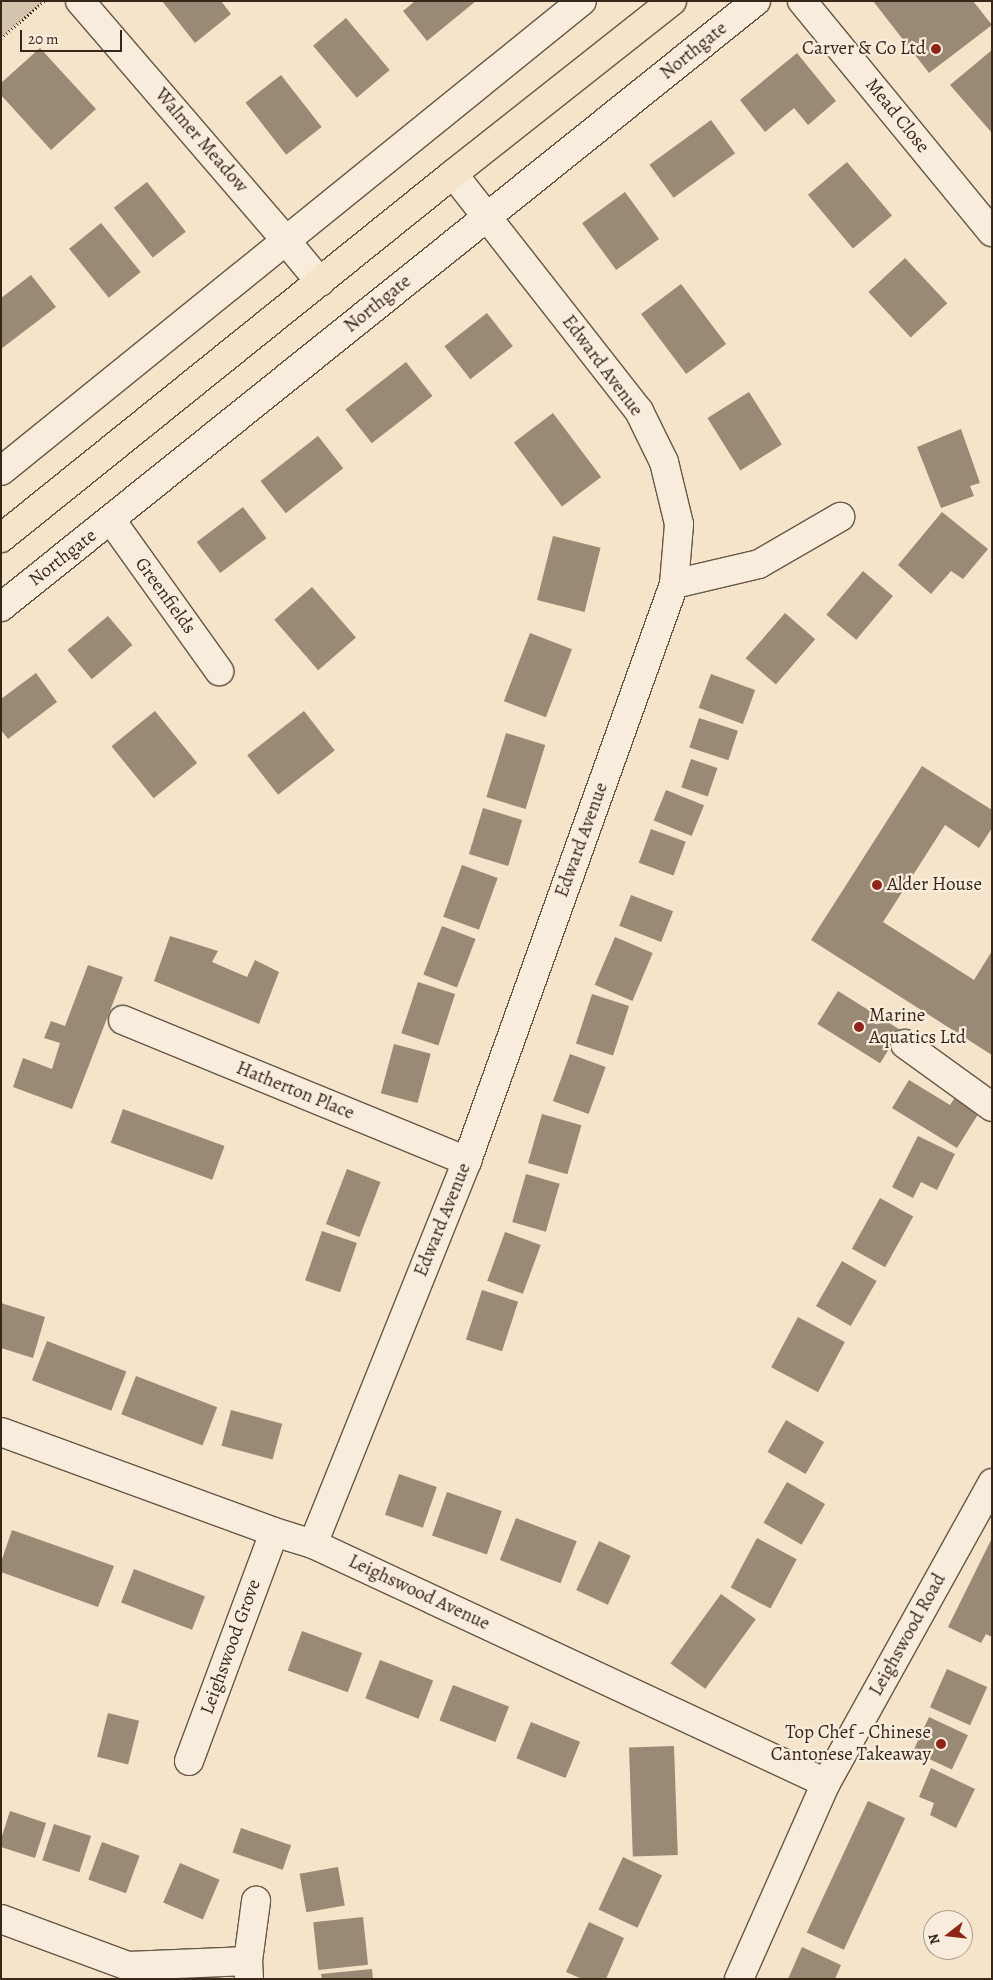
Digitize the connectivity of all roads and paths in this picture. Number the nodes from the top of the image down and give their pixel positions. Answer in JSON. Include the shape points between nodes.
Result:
{"nodes":[{"id":1,"x":44,"y":1,"type":"edge"},
{"id":2,"x":80,"y":1,"type":"edge"},
{"id":3,"x":582,"y":1,"type":"edge"},
{"id":4,"x":672,"y":1,"type":"edge"},
{"id":5,"x":756,"y":1,"type":"edge"},
{"id":6,"x":802,"y":1,"type":"edge"},
{"id":7,"x":1,"y":38,"type":"edge"},
{"id":8,"x":453,"y":174,"type":"junction"},
{"id":9,"x":487,"y":216,"type":"junction"},
{"id":10,"x":992,"y":232,"type":"edge"},
{"id":11,"x":287,"y":242,"type":"junction"},
{"id":12,"x":320,"y":282,"type":"junction"},
{"id":13,"x":1,"y":471,"type":"edge"},
{"id":14,"x":840,"y":517,"type":"dead end"},
{"id":15,"x":111,"y":520,"type":"junction"},
{"id":16,"x":1,"y":538,"type":"edge"},
{"id":17,"x":674,"y":584,"type":"junction"},
{"id":18,"x":1,"y":607,"type":"edge"},
{"id":19,"x":220,"y":671,"type":"dead end"},
{"id":20,"x":123,"y":1020,"type":"dead end"},
{"id":21,"x":905,"y":1044,"type":"dead end"},
{"id":22,"x":992,"y":1107,"type":"edge"},
{"id":23,"x":467,"y":1161,"type":"junction"},
{"id":24,"x":1,"y":1432,"type":"edge"},
{"id":25,"x":992,"y":1483,"type":"edge"},
{"id":26,"x":274,"y":1532,"type":"junction"},
{"id":27,"x":313,"y":1544,"type":"junction"},
{"id":28,"x":189,"y":1761,"type":"dead end"},
{"id":29,"x":826,"y":1783,"type":"junction"},
{"id":30,"x":256,"y":1901,"type":"dead end"},
{"id":31,"x":1,"y":1919,"type":"edge"},
{"id":32,"x":248,"y":1970,"type":"edge"},
{"id":33,"x":739,"y":1979,"type":"edge"}],
"edges":[{"from":1,"to":7,"type":"path"},
{"from":2,"to":11,"type":"street","name":"Walmer Meadow"},
{"from":3,"to":11,"type":"street"},
{"from":4,"to":8,"type":"main road"},
{"from":5,"to":9,"type":"street","name":"Northgate"},
{"from":6,"to":10,"type":"street","name":"Mead Close"},
{"from":8,"to":9,"type":"street","name":"Edward Avenue"},
{"from":8,"to":12,"type":"main road"},
{"from":9,"to":15,"type":"street","name":"Northgate"},
{"from":9,"to":17,"type":"street","name":"Edward Avenue","via":[[639,411],[664,462],[679,524]]},
{"from":11,"to":12,"type":"street","name":"Walmer Meadow"},
{"from":11,"to":13,"type":"street"},
{"from":12,"to":16,"type":"main road"},
{"from":14,"to":17,"type":"street","via":[[758,564]]},
{"from":15,"to":18,"type":"street","name":"Northgate"},
{"from":15,"to":19,"type":"street","name":"Greenfields"},
{"from":17,"to":23,"type":"street","name":"Edward Avenue"},
{"from":20,"to":23,"type":"street","name":"Hatherton Place"},
{"from":21,"to":22,"type":"street"},
{"from":23,"to":27,"type":"street","name":"Edward Avenue"},
{"from":24,"to":26,"type":"street","name":"Leighswood Avenue"},
{"from":25,"to":29,"type":"street","name":"Leighswood Road"},
{"from":26,"to":27,"type":"street","name":"Leighswood Avenue"},
{"from":26,"to":28,"type":"street","name":"Leighswood Grove"},
{"from":27,"to":29,"type":"street","name":"Leighswood Avenue"},
{"from":29,"to":33,"type":"street","name":"Leighswood Road"},
{"from":30,"to":32,"type":"street"},
{"from":31,"to":32,"type":"street","via":[[128,1966]]}]}
